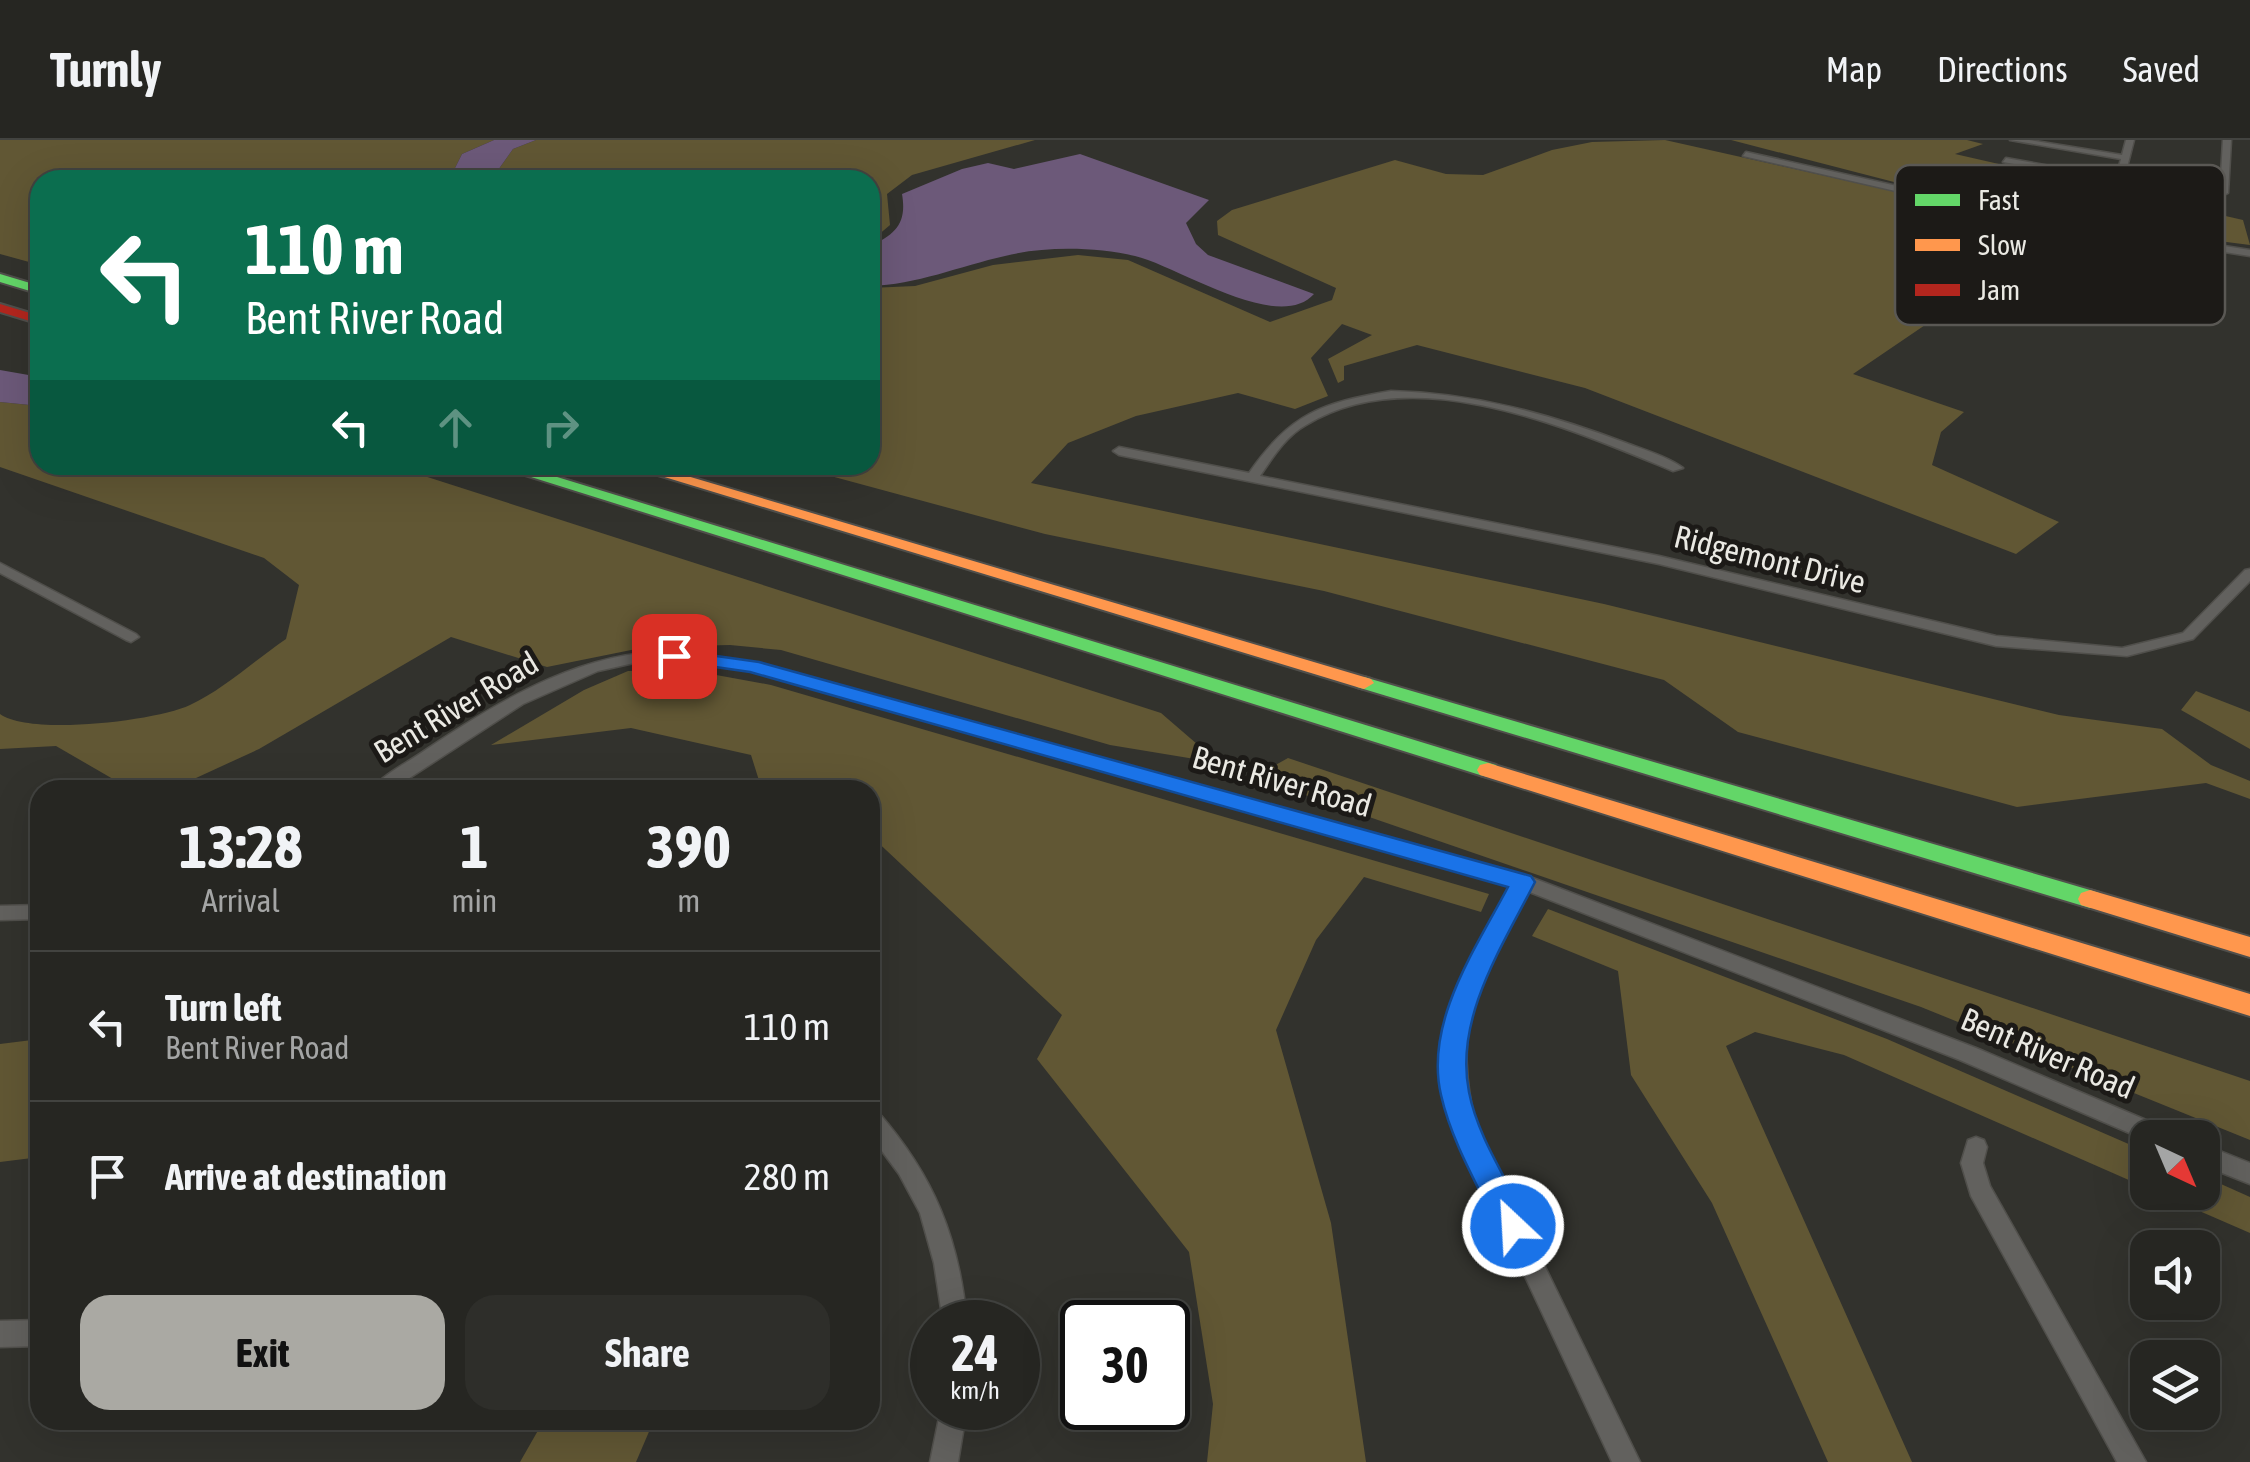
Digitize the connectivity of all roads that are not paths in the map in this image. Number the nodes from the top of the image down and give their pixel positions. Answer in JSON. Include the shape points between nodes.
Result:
{"nodes":[{"id":1,"x":2021,"y":140,"type":"edge"},
{"id":2,"x":2130,"y":140,"type":"edge"},
{"id":3,"x":2227,"y":140,"type":"edge"},
{"id":4,"x":1746,"y":154,"type":"dead end"},
{"id":5,"x":2123,"y":157,"type":"junction"},
{"id":6,"x":2006,"y":160,"type":"dead end"},
{"id":7,"x":2033,"y":165,"type":"edge"},
{"id":8,"x":2122,"y":165,"type":"edge"},
{"id":9,"x":2225,"y":175,"type":"edge"},
{"id":10,"x":1895,"y":188,"type":"edge"},
{"id":11,"x":2225,"y":249,"type":"edge"},
{"id":12,"x":2250,"y":253,"type":"edge"},
{"id":13,"x":0,"y":278,"type":"edge"},
{"id":14,"x":30,"y":287,"type":"edge"},
{"id":15,"x":2,"y":309,"type":"edge"},
{"id":16,"x":30,"y":317,"type":"edge"},
{"id":17,"x":1119,"y":451,"type":"dead end"},
{"id":18,"x":1677,"y":468,"type":"dead end"},
{"id":19,"x":533,"y":475,"type":"edge"},
{"id":20,"x":667,"y":475,"type":"edge"},
{"id":21,"x":1252,"y":478,"type":"junction"},
{"id":22,"x":0,"y":567,"type":"edge"},
{"id":23,"x":2250,"y":573,"type":"edge"},
{"id":24,"x":132,"y":637,"type":"dead end"},
{"id":25,"x":395,"y":780,"type":"edge"},
{"id":26,"x":1523,"y":882,"type":"junction"},
{"id":27,"x":30,"y":912,"type":"edge"},
{"id":28,"x":0,"y":913,"type":"edge"},
{"id":29,"x":2250,"y":947,"type":"edge"},
{"id":30,"x":2250,"y":1005,"type":"edge"},
{"id":31,"x":2130,"y":1123,"type":"edge"},
{"id":32,"x":880,"y":1130,"type":"edge"},
{"id":33,"x":1976,"y":1147,"type":"dead end"},
{"id":34,"x":2220,"y":1162,"type":"edge"},
{"id":35,"x":2250,"y":1174,"type":"edge"},
{"id":36,"x":951,"y":1300,"type":"edge"},
{"id":37,"x":30,"y":1333,"type":"edge"},
{"id":38,"x":0,"y":1334,"type":"edge"},
{"id":39,"x":950,"y":1430,"type":"edge"},
{"id":40,"x":944,"y":1462,"type":"edge"},
{"id":41,"x":1626,"y":1462,"type":"edge"},
{"id":42,"x":2132,"y":1462,"type":"edge"}],
"edges":[{"from":1,"to":5,"type":"street"},
{"from":2,"to":5,"type":"street"},
{"from":3,"to":9,"type":"street"},
{"from":4,"to":10,"type":"street"},
{"from":5,"to":8,"type":"street"},
{"from":6,"to":7,"type":"street"},
{"from":11,"to":12,"type":"street"},
{"from":13,"to":14,"type":"highway"},
{"from":15,"to":16,"type":"highway"},
{"from":17,"to":21,"type":"street","name":"Ridgemont Drive"},
{"from":18,"to":21,"type":"street","via":[[1503,404],[1390,397],[1336,406],[1301,422]]},
{"from":19,"to":30,"type":"highway"},
{"from":20,"to":29,"type":"highway"},
{"from":21,"to":23,"type":"street","name":"Ridgemont Drive","via":[[1659,560],[1996,641],[2122,653],[2188,636]]},
{"from":22,"to":24,"type":"street"},
{"from":25,"to":26,"type":"street","name":"Bent River Road","via":[[534,692],[588,672],[674,656],[752,666]]},
{"from":26,"to":31,"type":"street","name":"Bent River Road"},
{"from":26,"to":41,"type":"street","via":[[1456,1021],[1454,1094]]},
{"from":27,"to":28,"type":"street"},
{"from":32,"to":36,"type":"street","via":[[938,1220]]},
{"from":33,"to":42,"type":"street","via":[[1972,1163],[1980,1189]]},
{"from":34,"to":35,"type":"street"},
{"from":37,"to":38,"type":"street"},
{"from":39,"to":40,"type":"street"}]}
